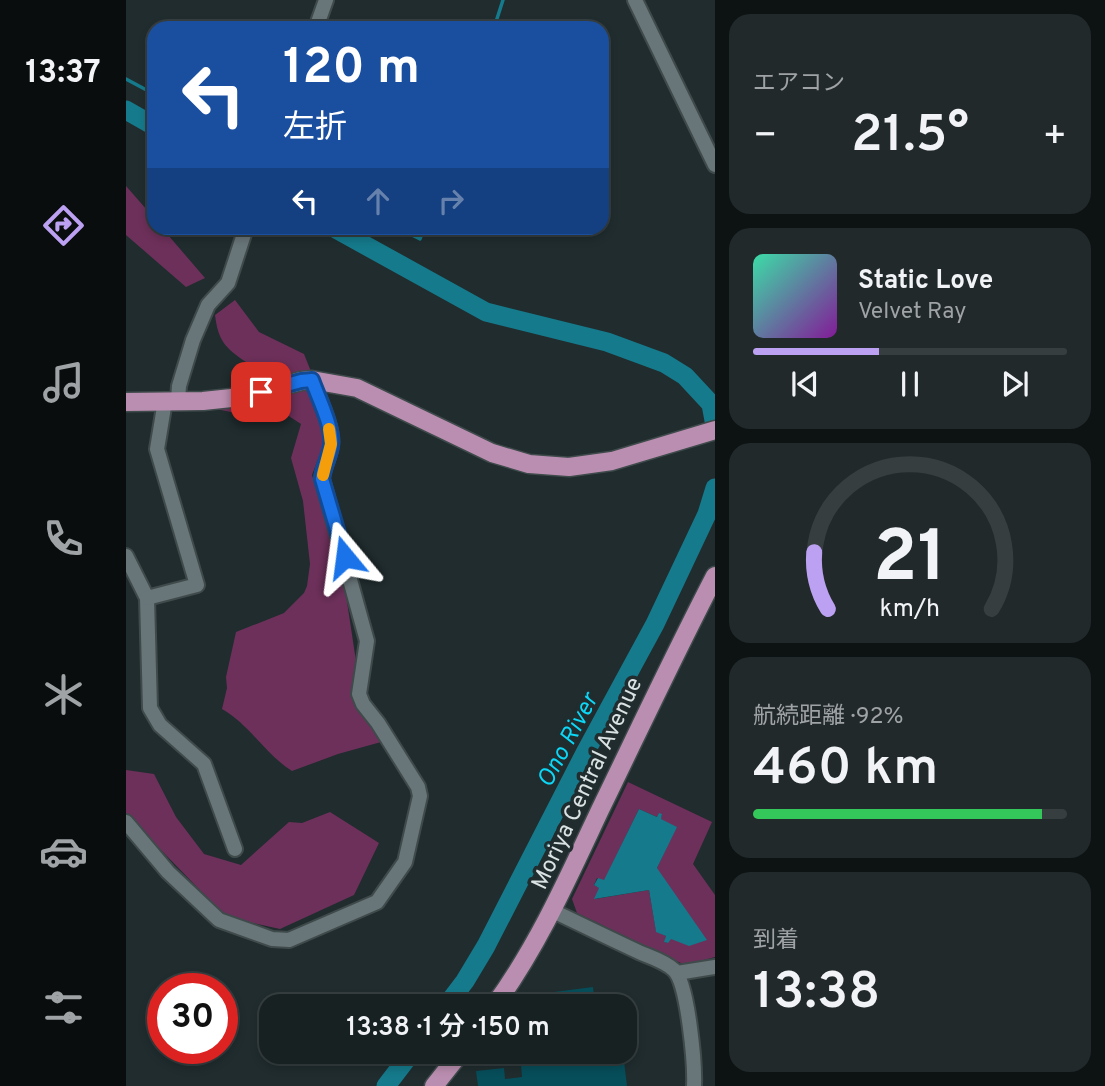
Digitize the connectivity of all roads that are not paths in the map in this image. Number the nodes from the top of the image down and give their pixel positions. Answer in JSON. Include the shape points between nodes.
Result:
{"nodes":[{"id":1,"x":326,"y":0,"type":"edge"},
{"id":2,"x":635,"y":0,"type":"edge"},
{"id":3,"x":318,"y":21,"type":"edge"},
{"id":4,"x":715,"y":165,"type":"edge"},
{"id":5,"x":244,"y":235,"type":"edge"},
{"id":6,"x":312,"y":380,"type":"junction"},
{"id":7,"x":172,"y":400,"type":"junction"},
{"id":8,"x":126,"y":402,"type":"edge"},
{"id":9,"x":708,"y":432,"type":"edge"},
{"id":10,"x":126,"y":556,"type":"edge"},
{"id":11,"x":715,"y":576,"type":"edge"},
{"id":12,"x":148,"y":598,"type":"junction"},
{"id":13,"x":126,"y":822,"type":"edge"},
{"id":14,"x":235,"y":849,"type":"dead end"},
{"id":15,"x":552,"y":911,"type":"junction"},
{"id":16,"x":715,"y":967,"type":"edge"},
{"id":17,"x":677,"y":973,"type":"junction"},
{"id":18,"x":503,"y":994,"type":"edge"},
{"id":19,"x":451,"y":1064,"type":"edge"},
{"id":20,"x":434,"y":1086,"type":"edge"},
{"id":21,"x":694,"y":1086,"type":"edge"}],
"edges":[{"from":1,"to":3,"type":"street"},
{"from":2,"to":4,"type":"street"},
{"from":5,"to":7,"type":"street","via":[[228,283],[208,305]]},
{"from":6,"to":7,"type":"main road","via":[[241,397]]},
{"from":6,"to":9,"type":"main road","via":[[357,388],[492,453],[529,464],[569,467],[612,461]]},
{"from":6,"to":13,"type":"street","via":[[331,434],[322,479],[367,641],[359,694],[420,796],[405,862],[377,902],[281,941],[219,920],[168,872]]},
{"from":7,"to":8,"type":"main road"},
{"from":7,"to":12,"type":"street","via":[[157,449],[197,585]]},
{"from":10,"to":12,"type":"street"},
{"from":11,"to":15,"type":"main road","name":"Moriya Central Avenue"},
{"from":12,"to":14,"type":"street","via":[[150,708],[160,725],[204,764]]},
{"from":15,"to":17,"type":"street"},
{"from":15,"to":18,"type":"main road","name":"Moriya Central Avenue"},
{"from":16,"to":17,"type":"street"},
{"from":17,"to":21,"type":"street","via":[[695,1063]]},
{"from":19,"to":20,"type":"main road"}]}
